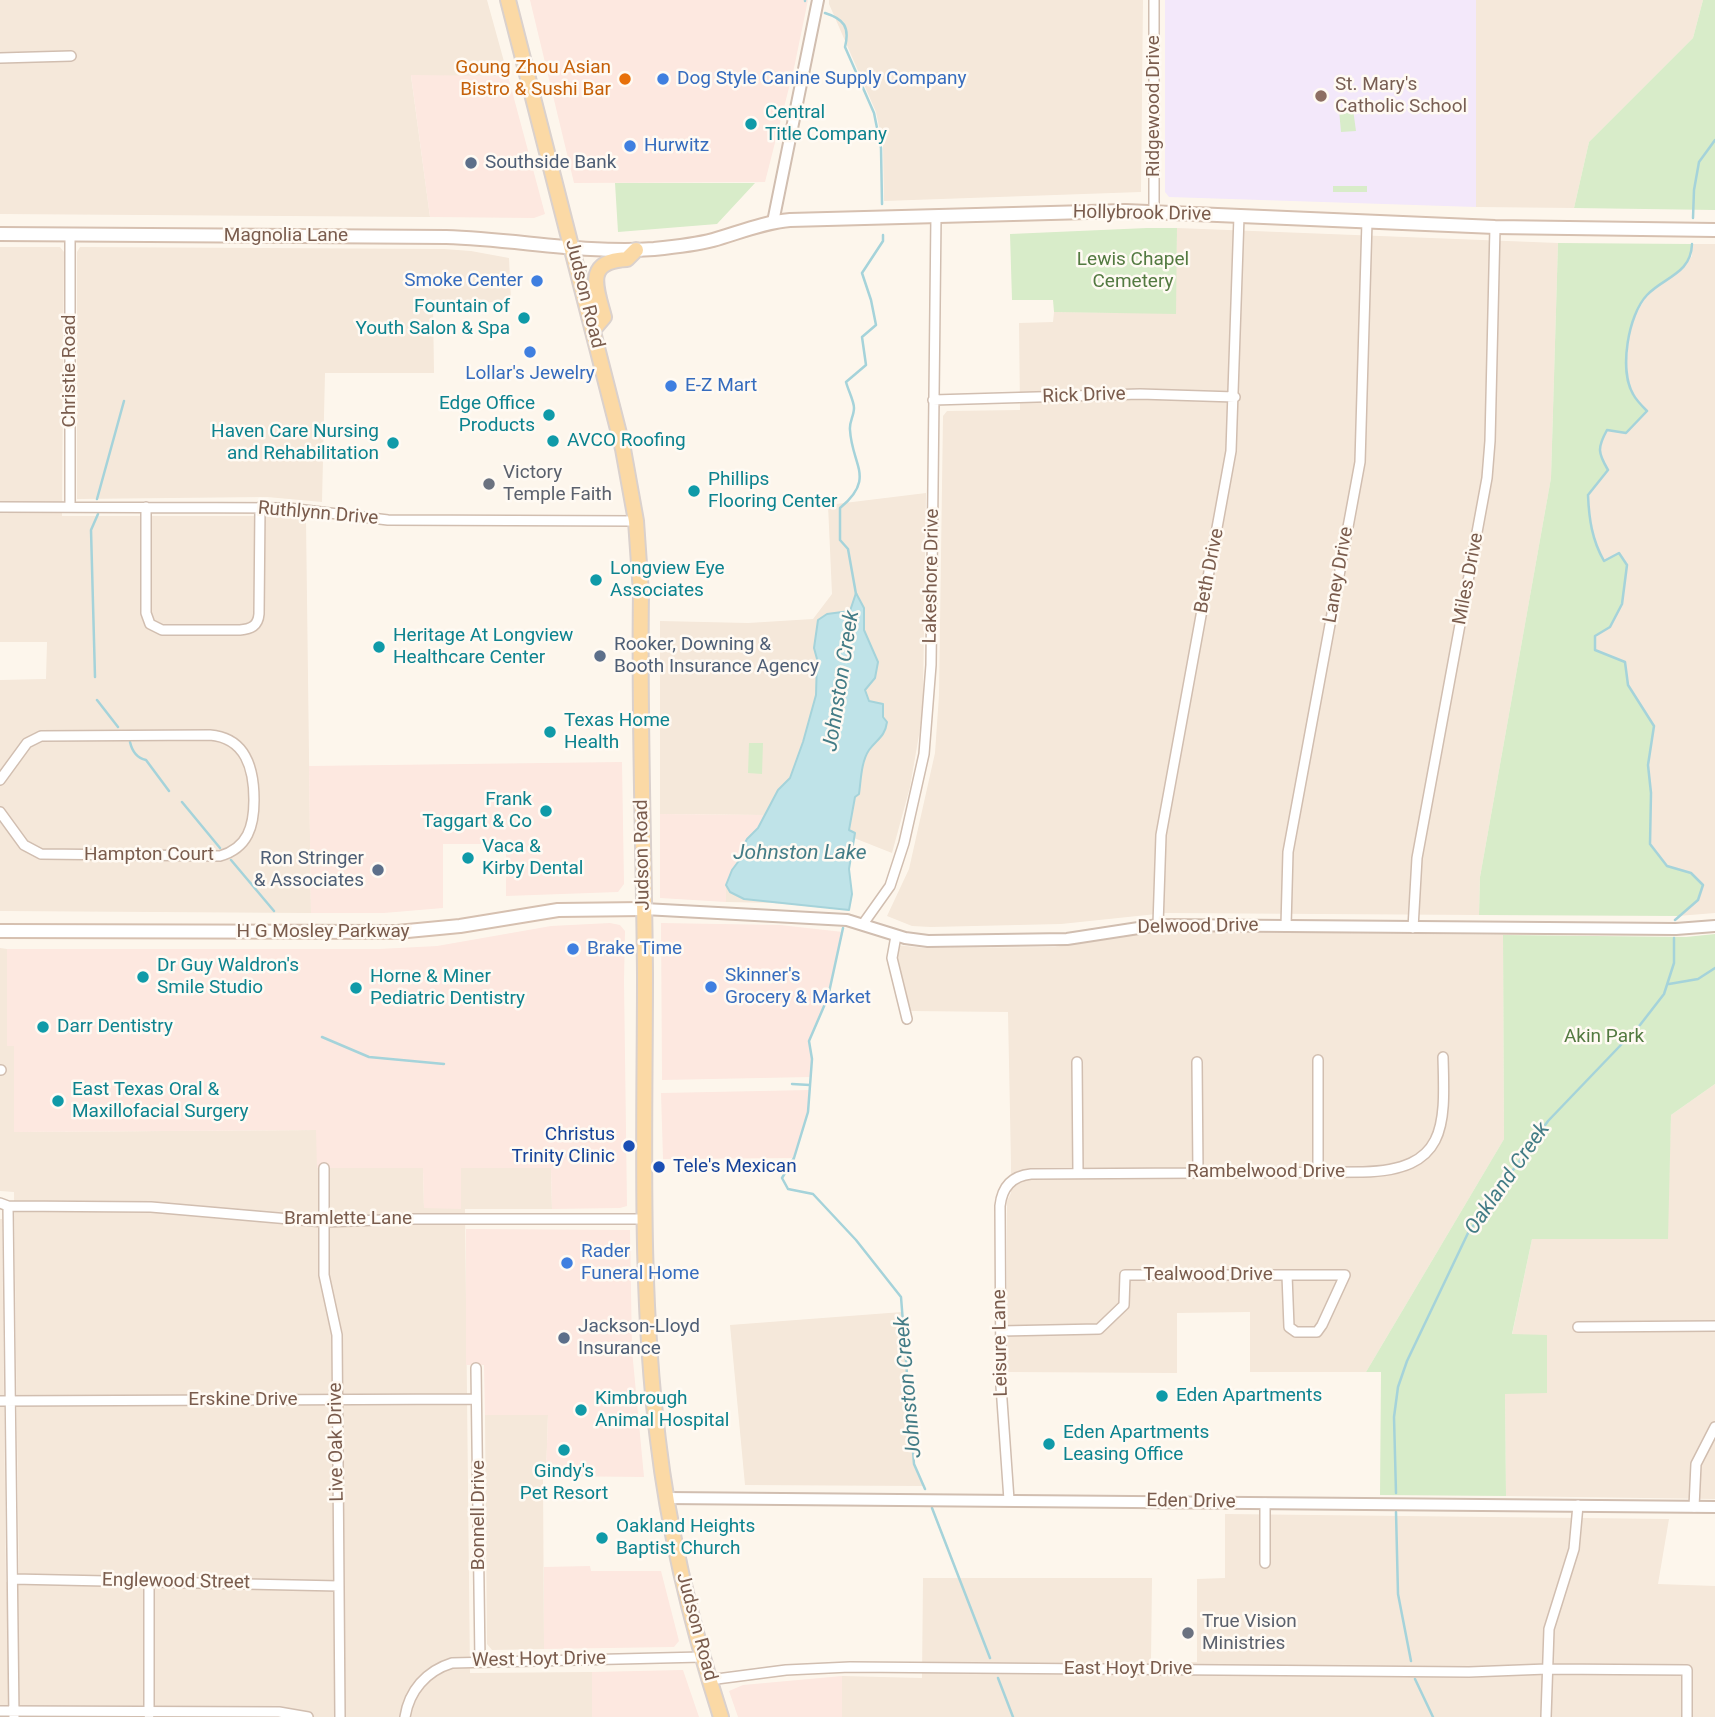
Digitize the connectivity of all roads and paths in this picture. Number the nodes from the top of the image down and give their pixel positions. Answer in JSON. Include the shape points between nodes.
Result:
{"nodes":[{"id":1,"x":508,"y":0,"type":"edge"},
{"id":2,"x":818,"y":0,"type":"edge"},
{"id":3,"x":1154,"y":0,"type":"edge"},
{"id":4,"x":71,"y":56,"type":"dead end"},
{"id":5,"x":0,"y":58,"type":"edge"},
{"id":6,"x":1154,"y":212,"type":"junction"},
{"id":7,"x":936,"y":216,"type":"junction"},
{"id":8,"x":1239,"y":216,"type":"junction"},
{"id":9,"x":1367,"y":221,"type":"junction"},
{"id":10,"x":773,"y":222,"type":"junction"},
{"id":11,"x":1495,"y":227,"type":"junction"},
{"id":12,"x":1715,"y":230,"type":"edge"},
{"id":13,"x":0,"y":234,"type":"edge"},
{"id":14,"x":71,"y":234,"type":"junction"},
{"id":15,"x":572,"y":248,"type":"junction"},
{"id":16,"x":636,"y":250,"type":"junction"},
{"id":17,"x":593,"y":330,"type":"junction"},
{"id":18,"x":1235,"y":397,"type":"junction"},
{"id":19,"x":933,"y":400,"type":"junction"},
{"id":20,"x":0,"y":507,"type":"edge"},
{"id":21,"x":71,"y":507,"type":"junction"},
{"id":22,"x":146,"y":507,"type":"junction"},
{"id":23,"x":260,"y":507,"type":"junction"},
{"id":24,"x":636,"y":521,"type":"junction"},
{"id":25,"x":0,"y":779,"type":"edge"},
{"id":26,"x":0,"y":812,"type":"edge"},
{"id":27,"x":644,"y":909,"type":"junction"},
{"id":28,"x":863,"y":924,"type":"junction"},
{"id":29,"x":1158,"y":925,"type":"junction"},
{"id":30,"x":1286,"y":926,"type":"junction"},
{"id":31,"x":1715,"y":926,"type":"edge"},
{"id":32,"x":1413,"y":928,"type":"junction"},
{"id":33,"x":0,"y":931,"type":"edge"},
{"id":34,"x":896,"y":936,"type":"junction"},
{"id":35,"x":907,"y":1020,"type":"dead end"},
{"id":36,"x":1443,"y":1056,"type":"dead end"},
{"id":37,"x":1318,"y":1060,"type":"dead end"},
{"id":38,"x":1077,"y":1062,"type":"dead end"},
{"id":39,"x":1197,"y":1062,"type":"dead end"},
{"id":40,"x":324,"y":1168,"type":"dead end"},
{"id":41,"x":1318,"y":1172,"type":"junction"},
{"id":42,"x":1078,"y":1173,"type":"junction"},
{"id":43,"x":1198,"y":1173,"type":"junction"},
{"id":44,"x":1006,"y":1187,"type":"joint"},
{"id":45,"x":3,"y":1206,"type":"edge"},
{"id":46,"x":646,"y":1219,"type":"junction"},
{"id":47,"x":324,"y":1222,"type":"junction"},
{"id":48,"x":1287,"y":1275,"type":"junction"},
{"id":49,"x":1715,"y":1326,"type":"edge"},
{"id":50,"x":1578,"y":1327,"type":"dead end"},
{"id":51,"x":1000,"y":1331,"type":"junction"},
{"id":52,"x":476,"y":1368,"type":"dead end"},
{"id":53,"x":476,"y":1399,"type":"junction"},
{"id":54,"x":337,"y":1400,"type":"junction"},
{"id":55,"x":5,"y":1402,"type":"edge"},
{"id":56,"x":1715,"y":1427,"type":"edge"},
{"id":57,"x":666,"y":1498,"type":"junction"},
{"id":58,"x":1009,"y":1500,"type":"junction"},
{"id":59,"x":1265,"y":1503,"type":"junction"},
{"id":60,"x":1578,"y":1505,"type":"junction"},
{"id":61,"x":1694,"y":1507,"type":"junction"},
{"id":62,"x":1715,"y":1507,"type":"edge"},
{"id":63,"x":1265,"y":1563,"type":"dead end"},
{"id":64,"x":13,"y":1579,"type":"junction"},
{"id":65,"x":149,"y":1580,"type":"junction"},
{"id":66,"x":339,"y":1586,"type":"junction"},
{"id":67,"x":702,"y":1657,"type":"junction"},
{"id":68,"x":480,"y":1661,"type":"junction"},
{"id":69,"x":1547,"y":1669,"type":"junction"},
{"id":70,"x":709,"y":1680,"type":"junction"},
{"id":71,"x":0,"y":1711,"type":"edge"},
{"id":72,"x":14,"y":1714,"type":"edge"},
{"id":73,"x":149,"y":1714,"type":"edge"},
{"id":74,"x":308,"y":1717,"type":"edge"},
{"id":75,"x":340,"y":1717,"type":"edge"},
{"id":76,"x":405,"y":1717,"type":"edge"},
{"id":77,"x":721,"y":1717,"type":"edge"},
{"id":78,"x":1546,"y":1717,"type":"edge"},
{"id":79,"x":1687,"y":1717,"type":"edge"}],
"edges":[{"from":1,"to":15,"type":"main road","name":"Judson Road"},
{"from":2,"to":10,"type":"street"},
{"from":3,"to":6,"type":"street","name":"Ridgewood Drive"},
{"from":4,"to":5,"type":"street"},
{"from":6,"to":7,"type":"main road","name":"Hollybrook Drive"},
{"from":6,"to":8,"type":"main road","name":"Hollybrook Drive"},
{"from":7,"to":10,"type":"main road","name":"Hollybrook Drive"},
{"from":7,"to":19,"type":"street","name":"Lakeshore Drive"},
{"from":8,"to":9,"type":"main road","name":"Hollybrook Drive"},
{"from":8,"to":18,"type":"street","name":"Beth Drive"},
{"from":9,"to":11,"type":"main road","name":"Hollybrook Drive"},
{"from":9,"to":30,"type":"street","name":"Laney Drive","via":[[1360,462],[1288,852]]},
{"from":10,"to":16,"type":"main road","name":"Hollybrook Drive","via":[[705,242]]},
{"from":11,"to":12,"type":"main road","name":"Hollybrook Drive"},
{"from":11,"to":32,"type":"street","name":"Miles Drive","via":[[1487,478],[1417,858]]},
{"from":13,"to":14,"type":"main road","name":"Magnolia Lane"},
{"from":14,"to":15,"type":"main road","name":"Magnolia Lane","via":[[446,237]]},
{"from":14,"to":21,"type":"street","name":"Christie Road"},
{"from":15,"to":16,"type":"main road","name":"Hollybrook Drive"},
{"from":15,"to":17,"type":"main road","name":"Judson Road"},
{"from":16,"to":17,"type":"main road","via":[[627,259],[613,260],[599,269],[595,278],[604,317]]},
{"from":17,"to":24,"type":"main road","name":"Judson Road"},
{"from":18,"to":19,"type":"street","name":"Rick Drive","via":[[1140,394]]},
{"from":18,"to":29,"type":"street","name":"Beth Drive","via":[[1230,462],[1161,835]]},
{"from":19,"to":28,"type":"street","name":"Lakeshore Drive","via":[[932,666],[926,738],[895,874]]},
{"from":20,"to":21,"type":"street","name":"Ruthlynn Drive"},
{"from":21,"to":22,"type":"street","name":"Ruthlynn Drive"},
{"from":22,"to":23,"type":"street","name":"Ruthlynn Drive"},
{"from":22,"to":23,"type":"street","via":[[146,613],[153,627],[175,630],[240,630],[256,624],[260,614]]},
{"from":23,"to":24,"type":"street","name":"Ruthlynn Drive","via":[[388,520]]},
{"from":24,"to":27,"type":"main road","name":"Judson Road","via":[[641,593]]},
{"from":25,"to":26,"type":"street","name":"Hampton Court","via":[[27,743],[41,736],[204,734],[224,738],[241,749],[252,770],[254,818],[238,847],[220,856],[41,854],[24,845]]},
{"from":27,"to":28,"type":"street","name":"Delwood Drive"},
{"from":27,"to":33,"type":"main road","name":"H G Mosley Parkway","via":[[558,910],[397,932]]},
{"from":27,"to":46,"type":"main road","name":"Judson Road"},
{"from":28,"to":34,"type":"street","name":"Delwood Drive"},
{"from":29,"to":30,"type":"street","name":"Delwood Drive"},
{"from":29,"to":34,"type":"street","name":"Delwood Drive","via":[[1048,940],[929,941]]},
{"from":30,"to":32,"type":"street","name":"Delwood Drive"},
{"from":31,"to":32,"type":"street","name":"Delwood Drive"},
{"from":34,"to":35,"type":"street","via":[[892,958]]},
{"from":36,"to":41,"type":"street","name":"Rambelwood Drive","via":[[1443,1117],[1436,1138],[1424,1153],[1396,1169]]},
{"from":37,"to":41,"type":"street"},
{"from":38,"to":42,"type":"street"},
{"from":39,"to":43,"type":"street"},
{"from":40,"to":47,"type":"street","name":"Live Oak Drive"},
{"from":41,"to":43,"type":"street","name":"Rambelwood Drive"},
{"from":42,"to":43,"type":"street","name":"Rambelwood Drive"},
{"from":42,"to":44,"type":"street","name":"Rambelwood Drive","via":[[1023,1175]]},
{"from":44,"to":51,"type":"street","name":"Leisure Lane","via":[[1000,1206]]},
{"from":45,"to":47,"type":"street","name":"Bramlette Lane","via":[[151,1207]]},
{"from":45,"to":55,"type":"street"},
{"from":46,"to":47,"type":"street","name":"Bramlette Lane"},
{"from":46,"to":57,"type":"main road","name":"Judson Road","via":[[652,1385]]},
{"from":47,"to":54,"type":"street","name":"Live Oak Drive","via":[[324,1279],[337,1332]]},
{"from":48,"to":48,"type":"street","name":"Tealwood Drive","via":[[1289,1327],[1296,1332],[1317,1332],[1345,1275]]},
{"from":48,"to":51,"type":"street","name":"Tealwood Drive","via":[[1125,1275],[1124,1305],[1099,1329]]},
{"from":49,"to":50,"type":"street"},
{"from":51,"to":58,"type":"street","name":"Leisure Lane"},
{"from":52,"to":53,"type":"street","name":"Bonnell Drive"},
{"from":53,"to":54,"type":"street","name":"Erskine Drive"},
{"from":53,"to":68,"type":"street","name":"Bonnell Drive"},
{"from":54,"to":55,"type":"street","name":"Erskine Drive"},
{"from":54,"to":66,"type":"street","name":"Live Oak Drive"},
{"from":55,"to":64,"type":"street"},
{"from":56,"to":61,"type":"street","via":[[1696,1464]]},
{"from":57,"to":58,"type":"street","name":"Eden Drive"},
{"from":57,"to":67,"type":"main road","name":"Judson Road"},
{"from":58,"to":59,"type":"street","name":"Eden Drive"},
{"from":59,"to":60,"type":"street","name":"Eden Drive"},
{"from":59,"to":63,"type":"street"},
{"from":60,"to":61,"type":"street","name":"Eden Drive"},
{"from":60,"to":69,"type":"street","via":[[1574,1549],[1550,1620]]},
{"from":61,"to":62,"type":"street","name":"Eden Drive"},
{"from":64,"to":65,"type":"street","name":"Englewood Street"},
{"from":64,"to":72,"type":"street"},
{"from":65,"to":66,"type":"street","name":"Englewood Street"},
{"from":65,"to":73,"type":"street"},
{"from":66,"to":75,"type":"street","name":"Live Oak Drive"},
{"from":67,"to":68,"type":"street","name":"West Hoyt Drive"},
{"from":67,"to":70,"type":"main road","name":"Judson Road"},
{"from":68,"to":76,"type":"street","name":"West Hoyt Drive","via":[[452,1663],[430,1673],[413,1692]]},
{"from":69,"to":70,"type":"street","name":"East Hoyt Drive","via":[[850,1667]]},
{"from":69,"to":78,"type":"street"},
{"from":69,"to":79,"type":"street","name":"East Hoyt Drive","via":[[1687,1670]]},
{"from":70,"to":77,"type":"main road","name":"Judson Road"},
{"from":71,"to":72,"type":"street"},
{"from":72,"to":73,"type":"street"},
{"from":73,"to":74,"type":"street","via":[[279,1712]]}]}
